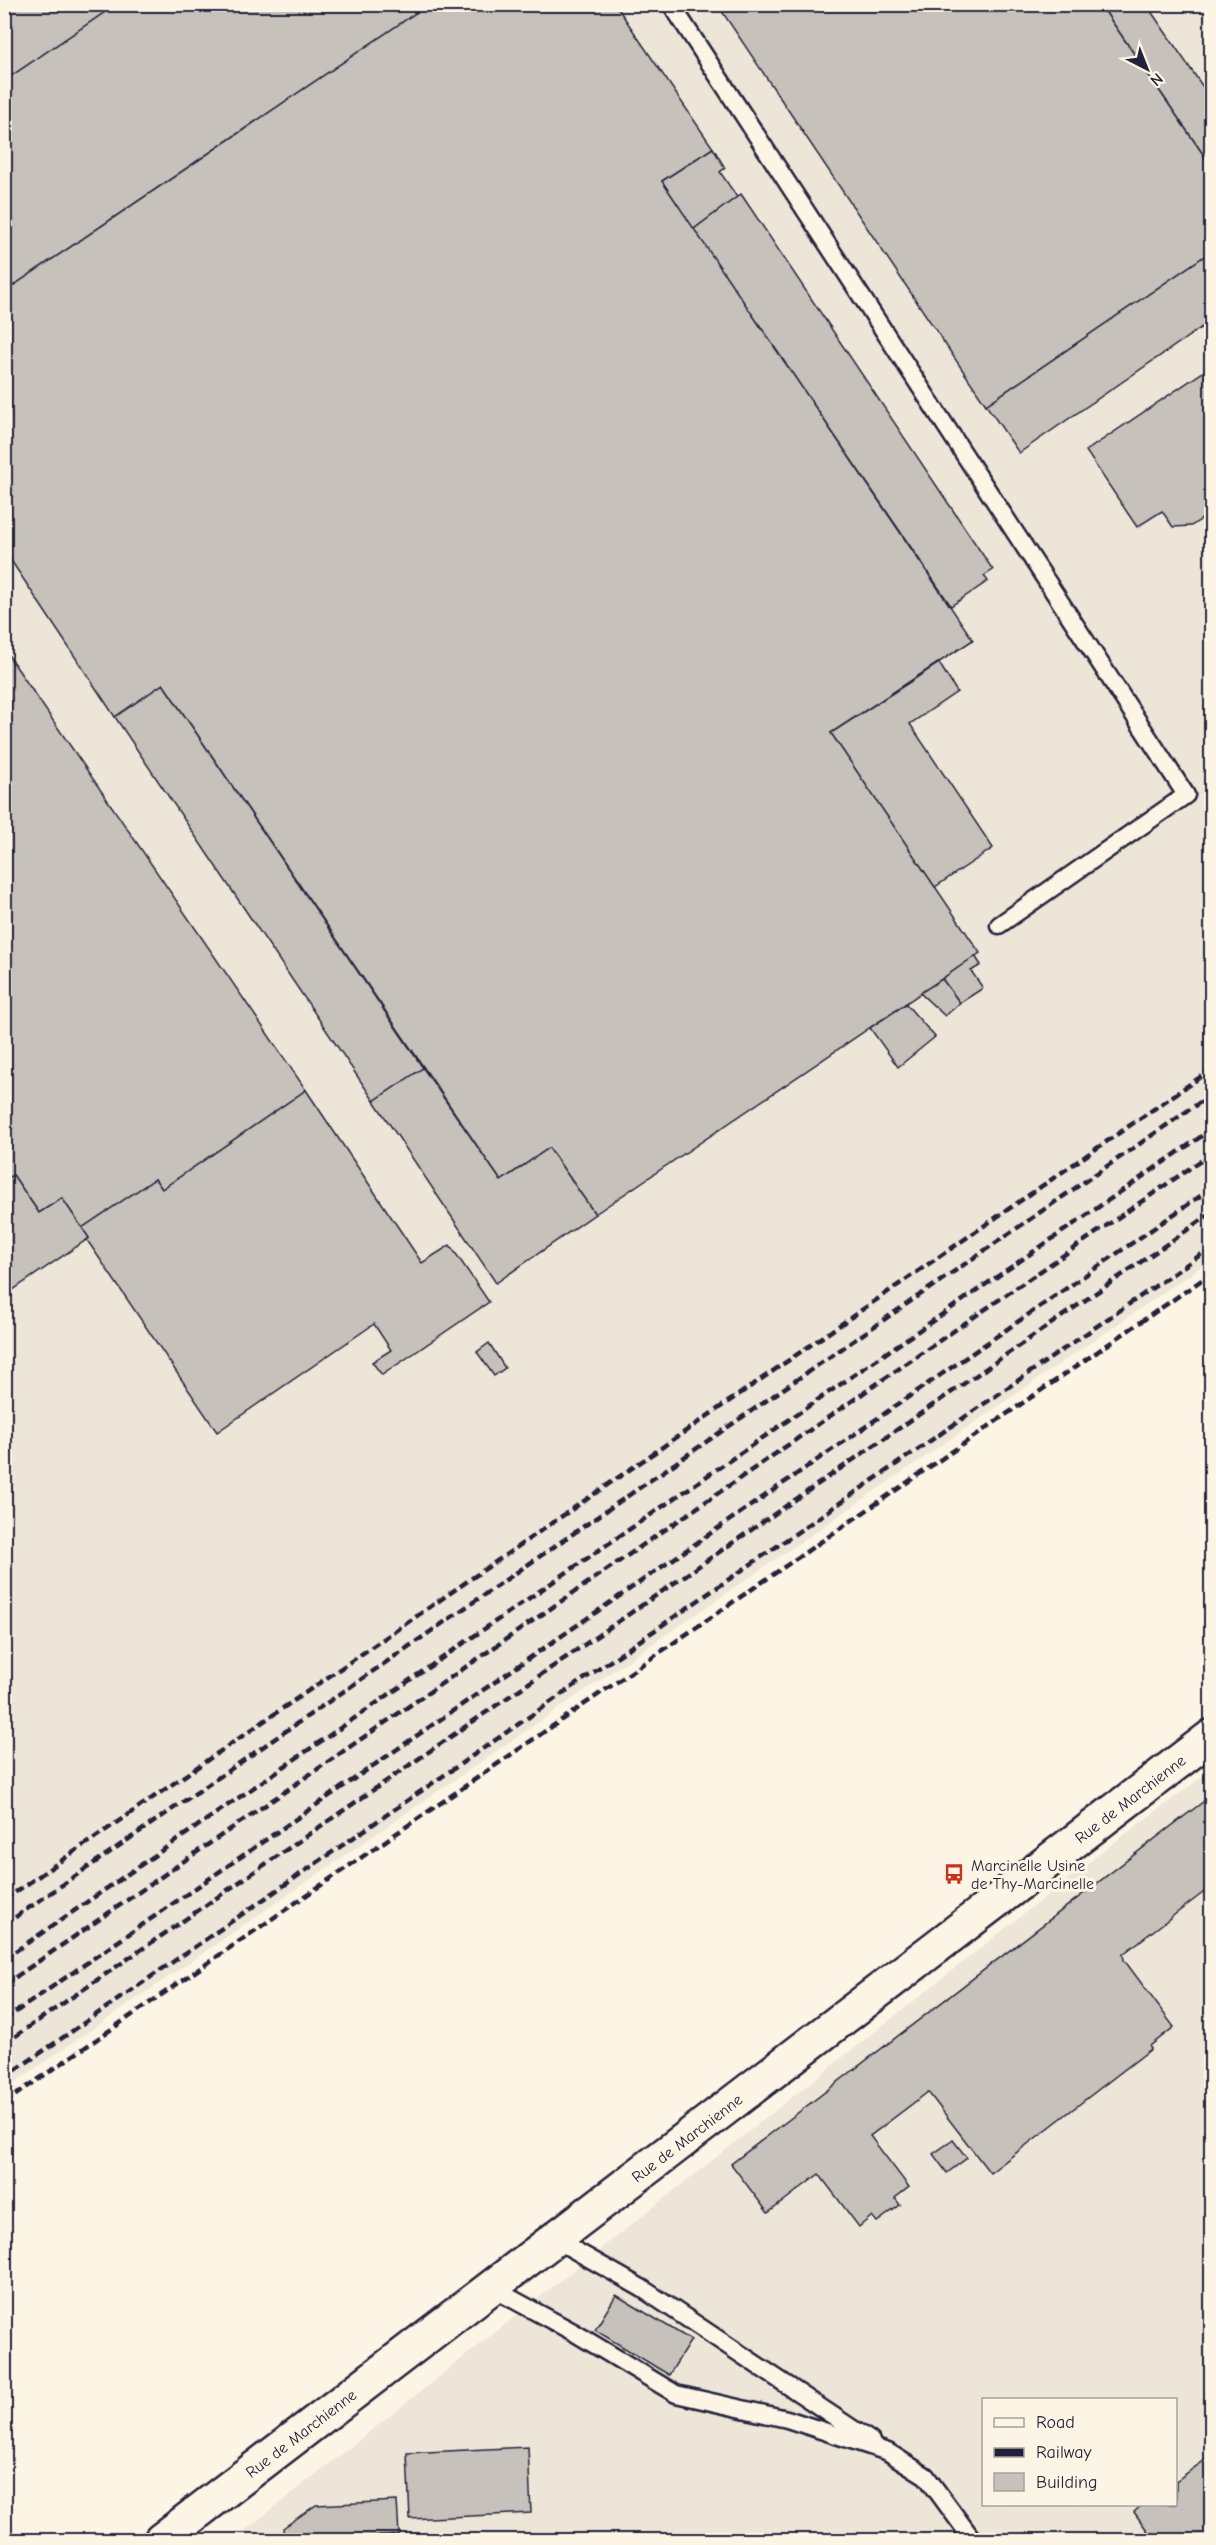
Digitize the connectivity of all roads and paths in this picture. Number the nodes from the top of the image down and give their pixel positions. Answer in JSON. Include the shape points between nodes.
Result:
{"nodes":[{"id":1,"x":671,"y":4,"type":"edge"},
{"id":2,"x":999,"y":925,"type":"dead end"},
{"id":3,"x":1212,"y":1736,"type":"edge"},
{"id":4,"x":555,"y":2240,"type":"junction"},
{"id":5,"x":492,"y":2288,"type":"junction"},
{"id":6,"x":888,"y":2452,"type":"junction"},
{"id":7,"x":161,"y":2541,"type":"edge"},
{"id":8,"x":973,"y":2541,"type":"edge"}],
"edges":[{"from":1,"to":2,"type":"lane","via":[[1186,795]]},
{"from":3,"to":4,"type":"main road","name":"Rue de Marchienne"},
{"from":4,"to":5,"type":"main road","name":"Rue de Marchienne"},
{"from":4,"to":6,"type":"lane","via":[[652,2295]]},
{"from":5,"to":6,"type":"lane","via":[[676,2394],[787,2418]]},
{"from":5,"to":7,"type":"main road","name":"Rue de Marchienne"},
{"from":6,"to":8,"type":"lane","via":[[926,2476]]}]}
